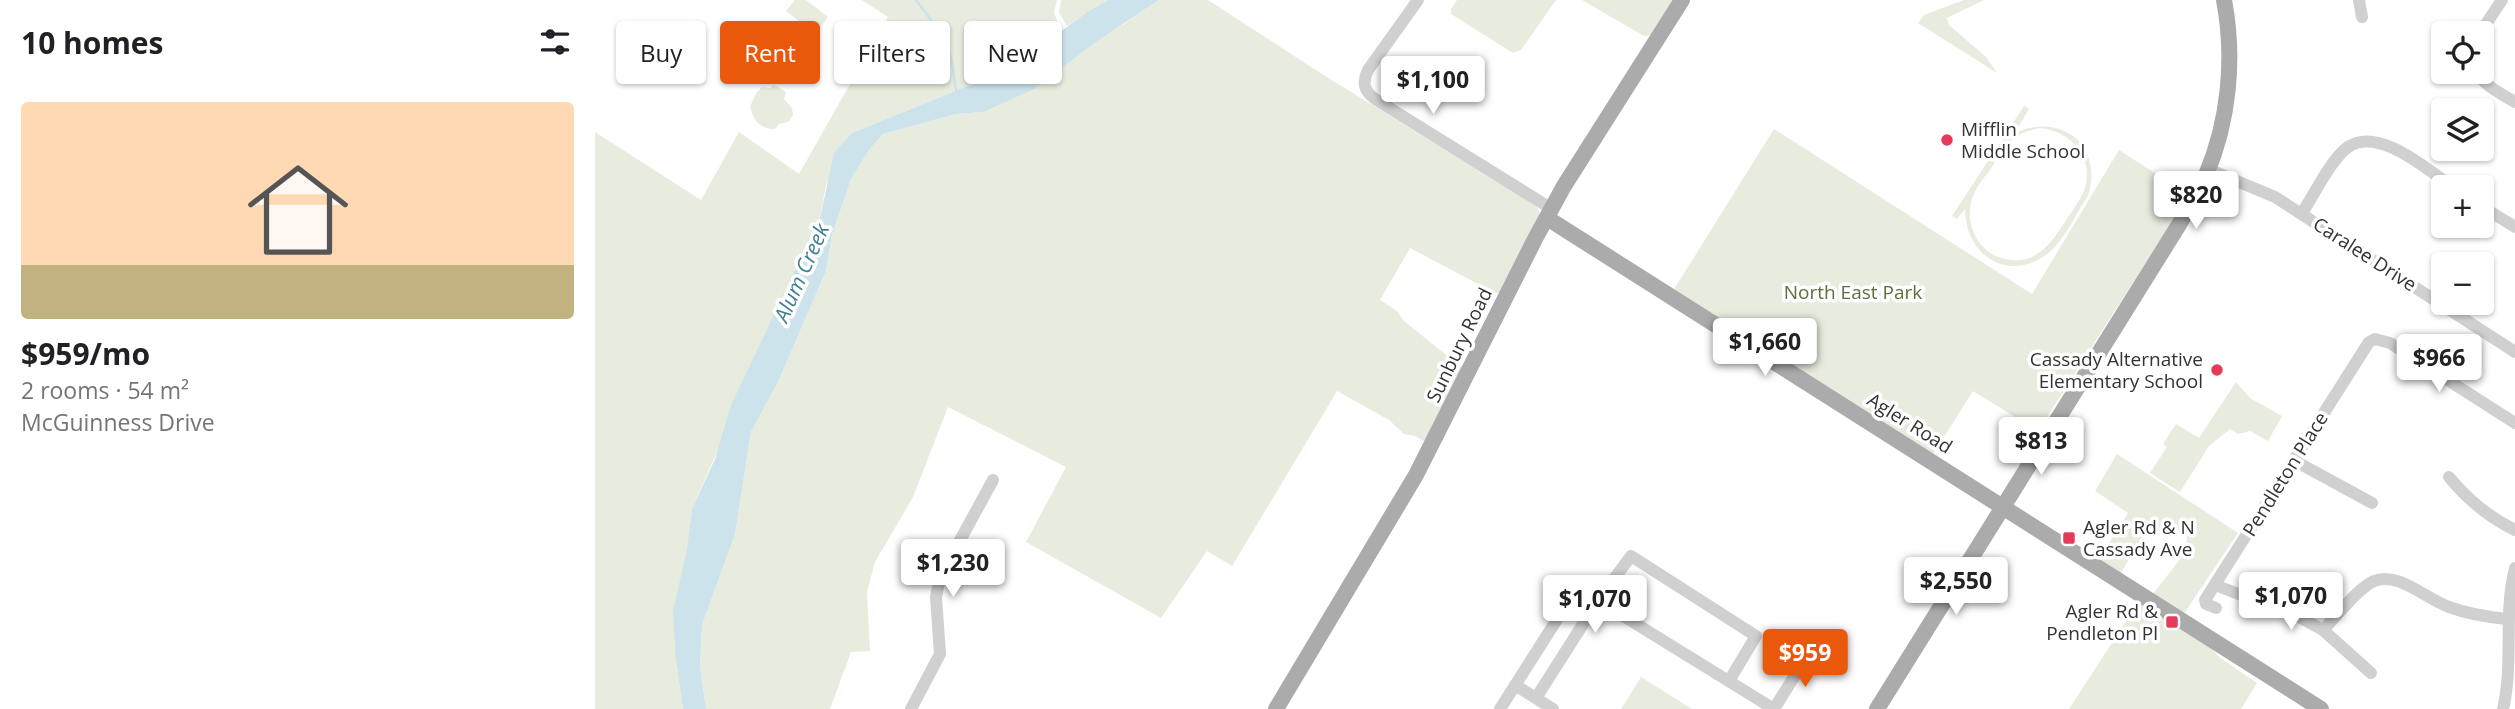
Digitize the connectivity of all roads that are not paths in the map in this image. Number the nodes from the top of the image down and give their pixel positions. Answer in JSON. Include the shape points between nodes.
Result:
{"nodes":[{"id":1,"x":1418,"y":0,"type":"edge"},
{"id":2,"x":1682,"y":0,"type":"edge"},
{"id":3,"x":2224,"y":0,"type":"edge"},
{"id":4,"x":2358,"y":0,"type":"edge"},
{"id":5,"x":2502,"y":0,"type":"edge"},
{"id":6,"x":2362,"y":17,"type":"dead end"},
{"id":7,"x":2488,"y":21,"type":"edge"},
{"id":8,"x":2488,"y":84,"type":"edge"},
{"id":9,"x":2515,"y":103,"type":"edge"},
{"id":10,"x":2208,"y":169,"type":"junction"},
{"id":11,"x":2434,"y":175,"type":"edge"},
{"id":12,"x":2302,"y":213,"type":"junction"},
{"id":13,"x":1550,"y":214,"type":"junction"},
{"id":14,"x":2494,"y":214,"type":"edge"},
{"id":15,"x":2515,"y":227,"type":"edge"},
{"id":16,"x":2515,"y":352,"type":"edge"},
{"id":17,"x":2515,"y":423,"type":"edge"},
{"id":18,"x":2295,"y":461,"type":"junction"},
{"id":19,"x":2449,"y":477,"type":"dead end"},
{"id":20,"x":993,"y":480,"type":"dead end"},
{"id":21,"x":2372,"y":503,"type":"dead end"},
{"id":22,"x":2003,"y":506,"type":"junction"},
{"id":23,"x":2515,"y":530,"type":"edge"},
{"id":24,"x":2515,"y":568,"type":"edge"},
{"id":25,"x":2215,"y":585,"type":"junction"},
{"id":26,"x":1599,"y":599,"type":"junction"},
{"id":27,"x":2216,"y":608,"type":"dead end"},
{"id":28,"x":2507,"y":618,"type":"junction"},
{"id":29,"x":2323,"y":630,"type":"junction"},
{"id":30,"x":1809,"y":653,"type":"dead end"},
{"id":31,"x":2371,"y":673,"type":"dead end"},
{"id":32,"x":1729,"y":681,"type":"junction"},
{"id":33,"x":1515,"y":684,"type":"junction"},
{"id":34,"x":1536,"y":698,"type":"junction"},
{"id":35,"x":911,"y":709,"type":"edge"},
{"id":36,"x":1276,"y":709,"type":"edge"},
{"id":37,"x":1500,"y":709,"type":"edge"},
{"id":38,"x":1553,"y":709,"type":"edge"},
{"id":39,"x":1774,"y":709,"type":"edge"},
{"id":40,"x":1877,"y":709,"type":"edge"},
{"id":41,"x":2321,"y":709,"type":"edge"},
{"id":42,"x":2503,"y":709,"type":"edge"}],
"edges":[{"from":1,"to":13,"type":"street","via":[[1368,71],[1365,88]]},
{"from":2,"to":13,"type":"main road","name":"Sunbury Road"},
{"from":3,"to":10,"type":"main road","via":[[2228,96]]},
{"from":4,"to":6,"type":"street"},
{"from":5,"to":7,"type":"street"},
{"from":8,"to":9,"type":"street"},
{"from":10,"to":12,"type":"street","name":"Caralee Drive"},
{"from":10,"to":22,"type":"main road","via":[[2180,223]]},
{"from":11,"to":12,"type":"street","via":[[2391,147],[2363,141],[2338,157]]},
{"from":12,"to":16,"type":"street","name":"Caralee Drive"},
{"from":13,"to":22,"type":"main road","name":"Agler Road"},
{"from":13,"to":36,"type":"main road","name":"Sunbury Road","via":[[1415,477]]},
{"from":14,"to":15,"type":"street"},
{"from":17,"to":18,"type":"street","name":"Pendleton Place","via":[[2390,343],[2375,339],[2364,347]]},
{"from":18,"to":21,"type":"street"},
{"from":18,"to":25,"type":"street","name":"Pendleton Place"},
{"from":19,"to":23,"type":"street","via":[[2483,512]]},
{"from":20,"to":35,"type":"street","via":[[940,577],[936,597],[940,654]]},
{"from":22,"to":40,"type":"main road"},
{"from":22,"to":41,"type":"main road","name":"Agler Road"},
{"from":24,"to":28,"type":"street"},
{"from":25,"to":27,"type":"street","via":[[2205,600]]},
{"from":25,"to":29,"type":"street"},
{"from":26,"to":32,"type":"street"},
{"from":26,"to":32,"type":"street","via":[[1631,556],[1756,636]]},
{"from":26,"to":33,"type":"street","via":[[1586,593],[1570,599]]},
{"from":26,"to":34,"type":"street"},
{"from":28,"to":29,"type":"street","via":[[2448,607],[2394,579],[2383,579],[2365,587]]},
{"from":28,"to":42,"type":"street","via":[[2508,678]]},
{"from":29,"to":31,"type":"street"},
{"from":30,"to":39,"type":"street"},
{"from":32,"to":39,"type":"street"},
{"from":33,"to":34,"type":"street"},
{"from":33,"to":37,"type":"street"},
{"from":34,"to":38,"type":"street"}]}
